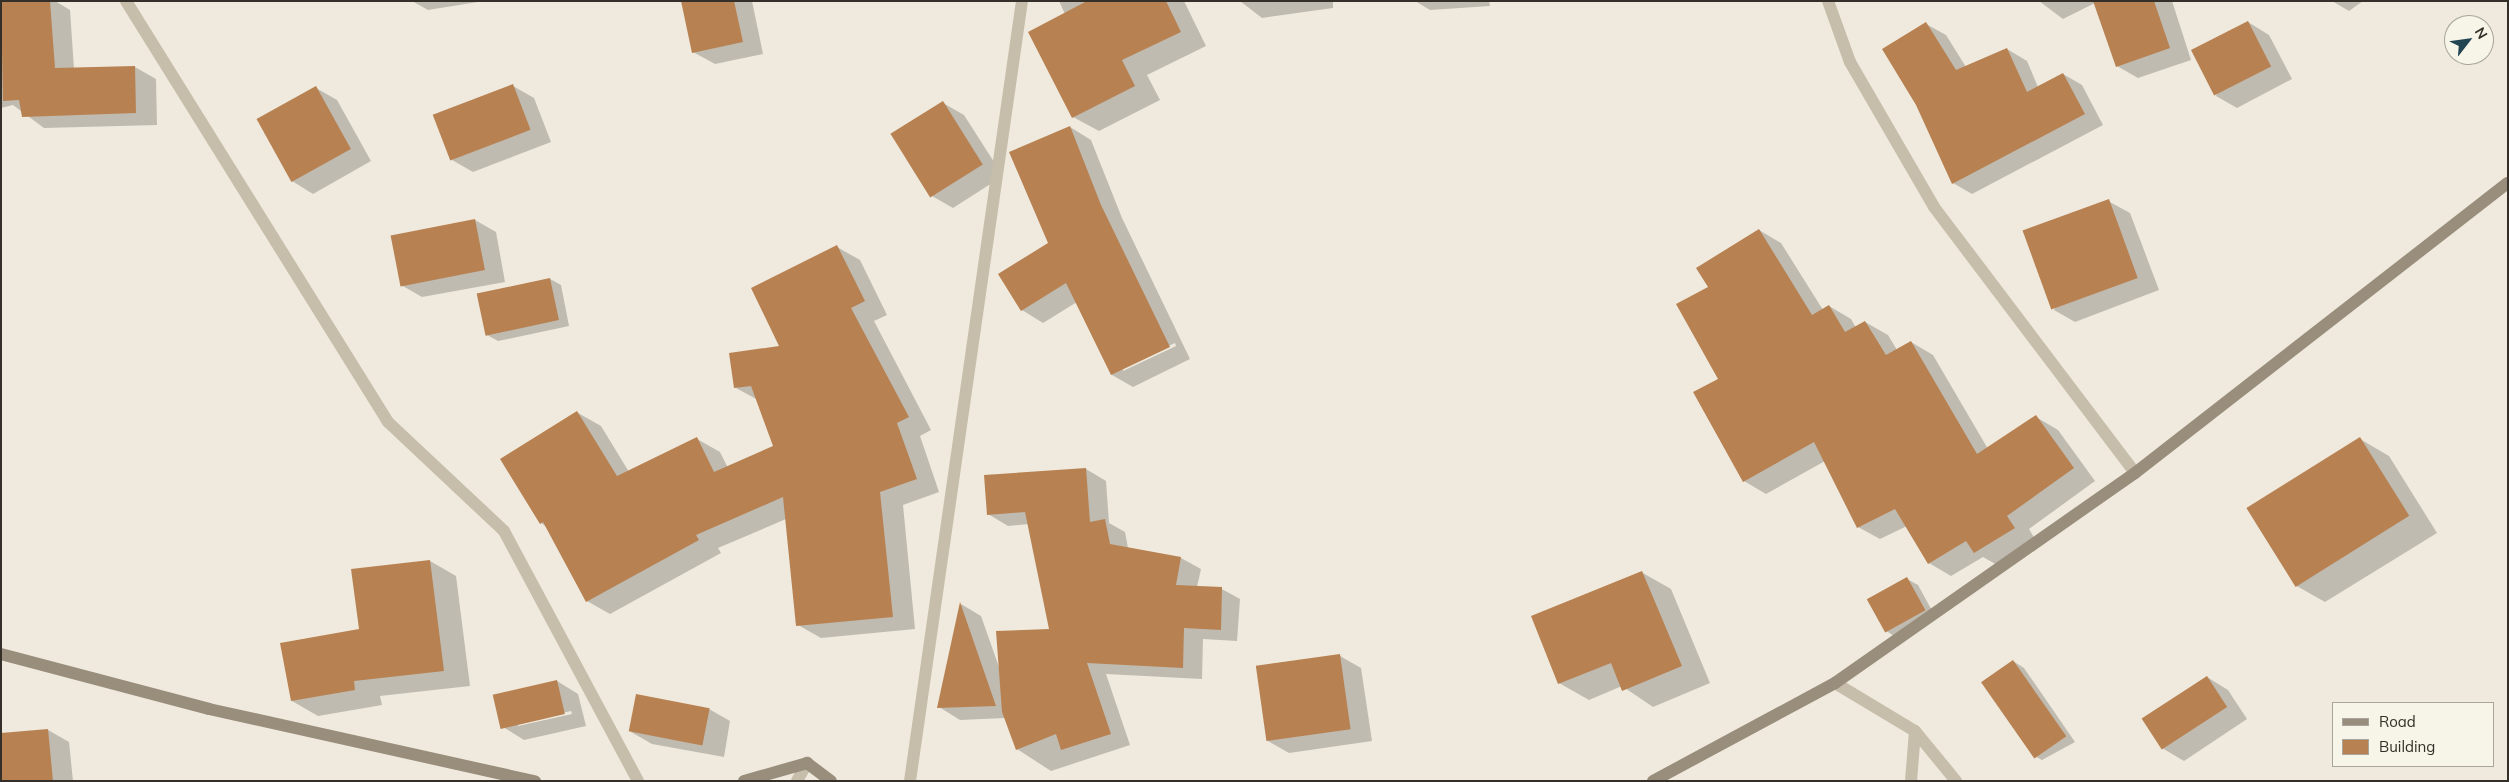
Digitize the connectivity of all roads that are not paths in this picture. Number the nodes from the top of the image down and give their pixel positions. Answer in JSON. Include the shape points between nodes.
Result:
{"nodes":[{"id":1,"x":126,"y":1,"type":"edge"},
{"id":2,"x":1022,"y":1,"type":"edge"},
{"id":3,"x":1828,"y":1,"type":"edge"},
{"id":4,"x":2508,"y":183,"type":"edge"},
{"id":5,"x":2135,"y":473,"type":"junction"},
{"id":6,"x":1,"y":654,"type":"edge"},
{"id":7,"x":1835,"y":682,"type":"junction"},
{"id":8,"x":1915,"y":731,"type":"junction"},
{"id":9,"x":807,"y":763,"type":"junction"},
{"id":10,"x":535,"y":781,"type":"edge"},
{"id":11,"x":638,"y":781,"type":"edge"},
{"id":12,"x":744,"y":781,"type":"edge"},
{"id":13,"x":797,"y":781,"type":"edge"},
{"id":14,"x":831,"y":781,"type":"edge"},
{"id":15,"x":910,"y":781,"type":"edge"},
{"id":16,"x":1653,"y":781,"type":"edge"},
{"id":17,"x":1911,"y":781,"type":"edge"},
{"id":18,"x":1956,"y":781,"type":"edge"}],
"edges":[{"from":1,"to":11,"type":"street","via":[[388,422],[504,531]]},
{"from":2,"to":15,"type":"street"},
{"from":3,"to":5,"type":"street","via":[[1850,62],[1934,207]]},
{"from":4,"to":5,"type":"street"},
{"from":5,"to":7,"type":"street"},
{"from":6,"to":10,"type":"street","via":[[209,710]]},
{"from":7,"to":8,"type":"street"},
{"from":7,"to":16,"type":"street"},
{"from":8,"to":17,"type":"street"},
{"from":8,"to":18,"type":"street"},
{"from":9,"to":12,"type":"street"},
{"from":9,"to":13,"type":"street"},
{"from":9,"to":14,"type":"street"}]}
